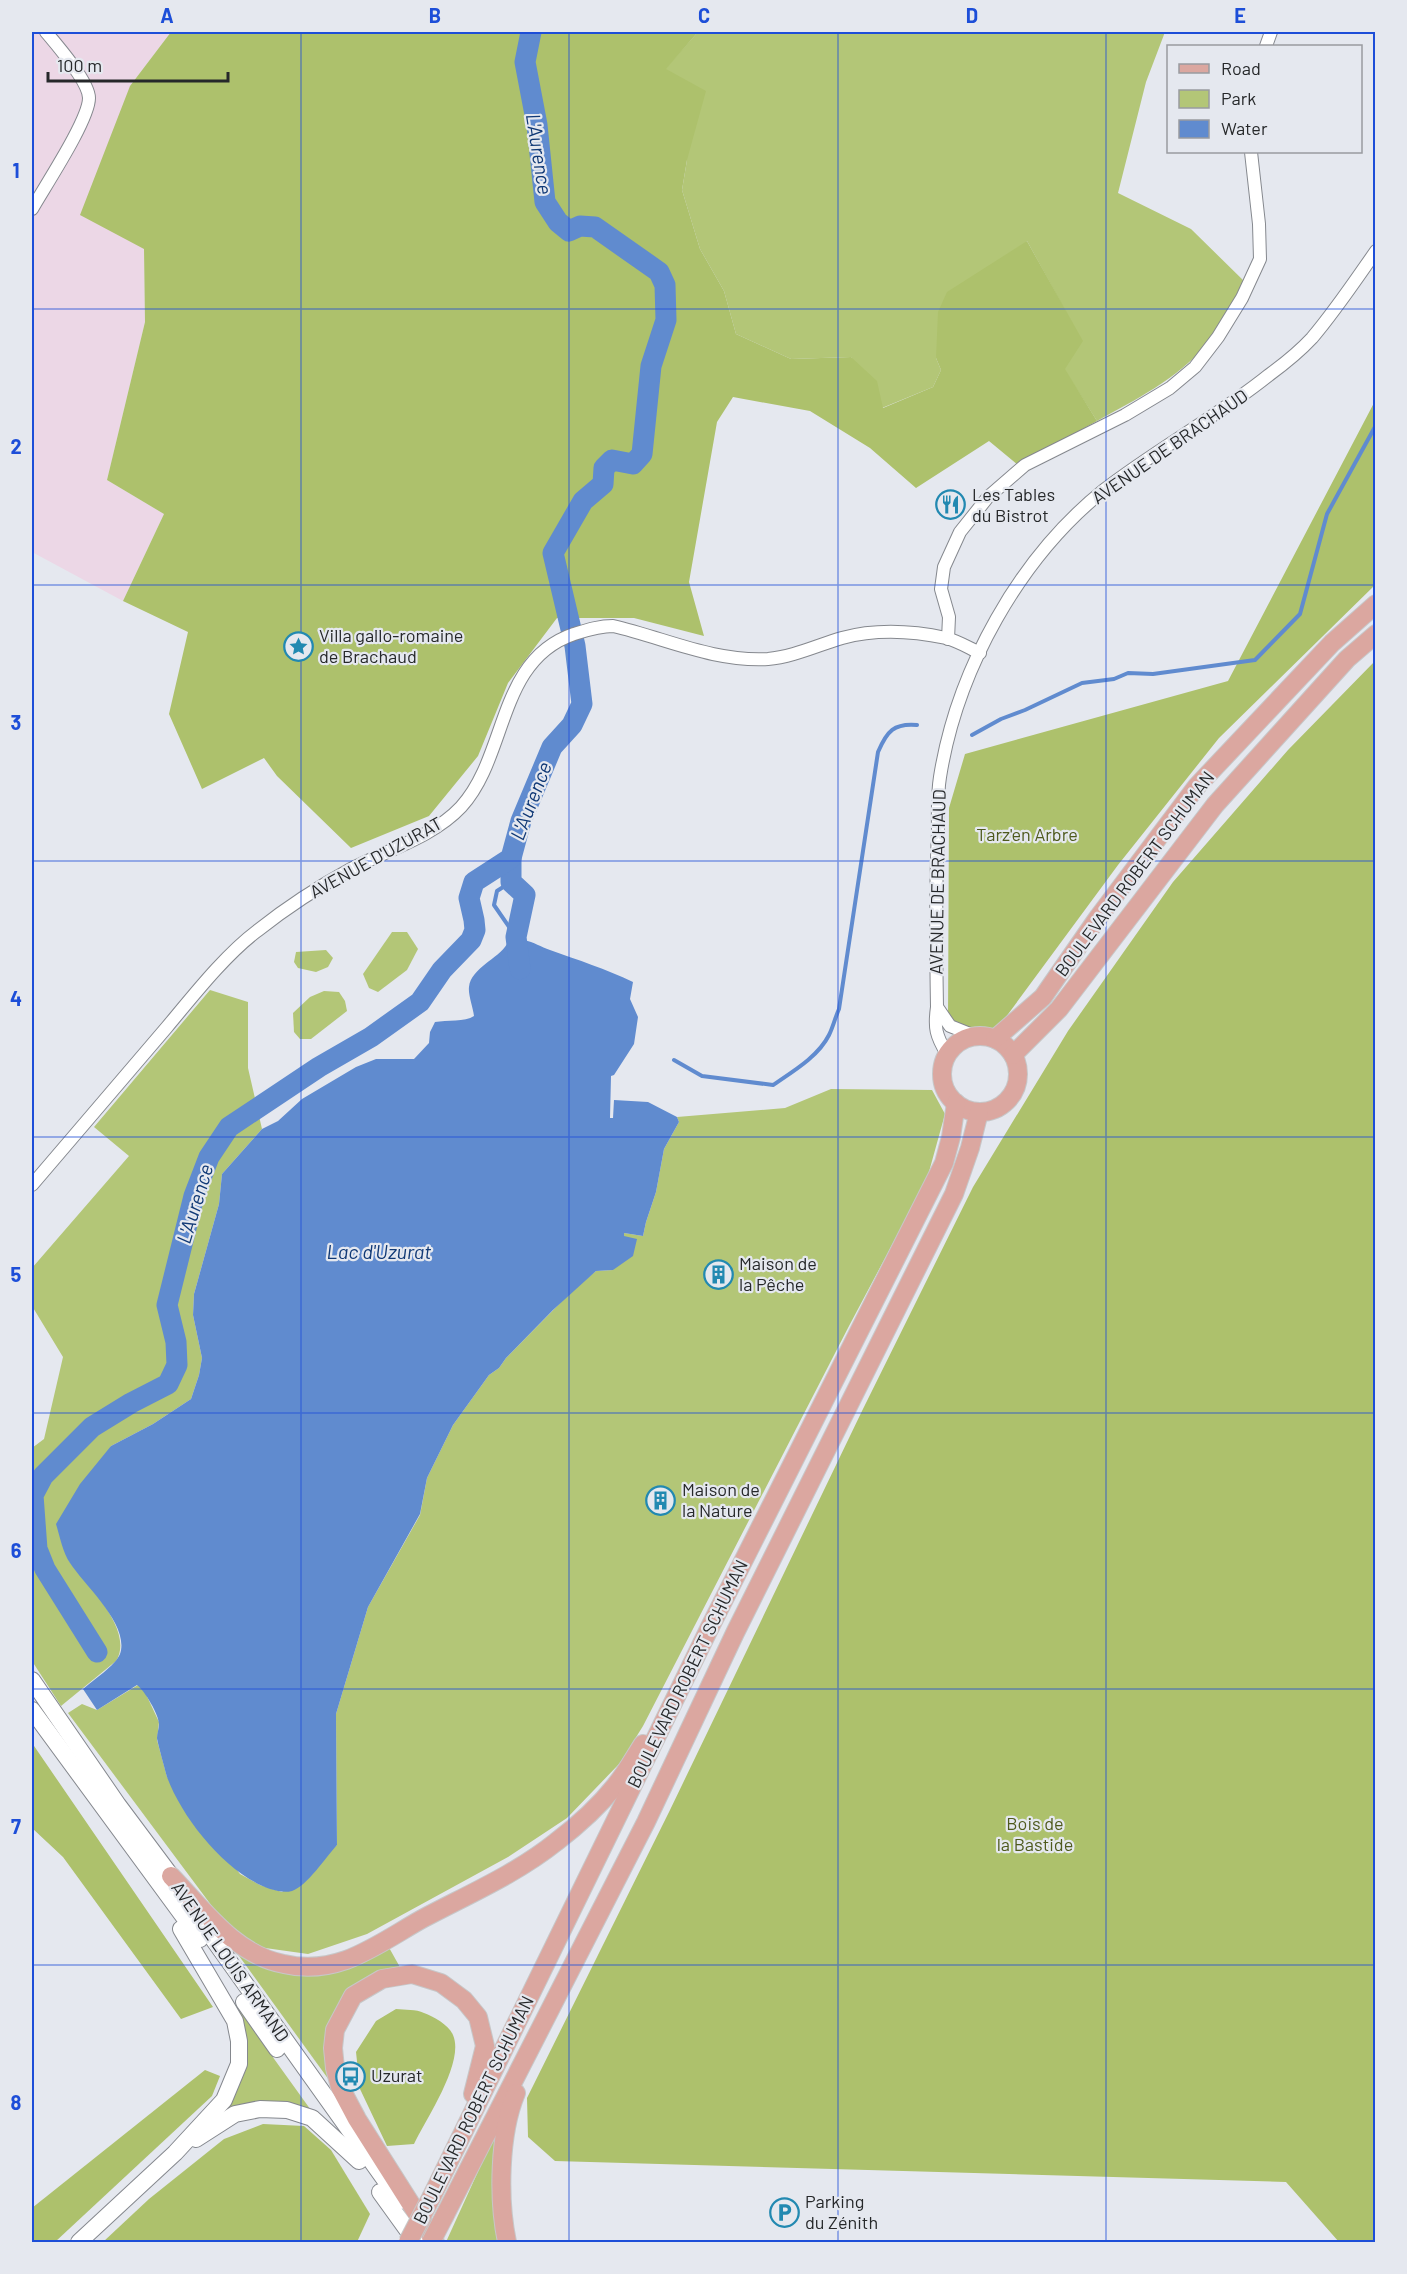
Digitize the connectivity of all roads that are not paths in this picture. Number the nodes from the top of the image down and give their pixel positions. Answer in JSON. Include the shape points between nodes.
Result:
{"nodes":[{"id":1,"x":46,"y":32,"type":"edge"},
{"id":2,"x":1251,"y":153,"type":"edge"},
{"id":3,"x":32,"y":208,"type":"edge"},
{"id":4,"x":1376,"y":251,"type":"edge"},
{"id":5,"x":1376,"y":604,"type":"edge"},
{"id":6,"x":1376,"y":634,"type":"edge"},
{"id":7,"x":948,"y":639,"type":"junction"},
{"id":8,"x":980,"y":653,"type":"junction"},
{"id":9,"x":937,"y":1007,"type":"junction"},
{"id":10,"x":975,"y":1036,"type":"junction"},
{"id":11,"x":994,"y":1039,"type":"junction"},
{"id":12,"x":947,"y":1054,"type":"junction"},
{"id":13,"x":1013,"y":1055,"type":"junction"},
{"id":14,"x":956,"y":1103,"type":"junction"},
{"id":15,"x":979,"y":1112,"type":"junction"},
{"id":16,"x":32,"y":1185,"type":"edge"},
{"id":17,"x":711,"y":1625,"type":"junction"},
{"id":18,"x":32,"y":1680,"type":"edge"},
{"id":19,"x":32,"y":1710,"type":"edge"},
{"id":20,"x":132,"y":1848,"type":"junction"},
{"id":21,"x":171,"y":1876,"type":"junction"},
{"id":22,"x":552,"y":2009,"type":"junction"},
{"id":23,"x":175,"y":2153,"type":"junction"},
{"id":24,"x":359,"y":2161,"type":"junction"},
{"id":25,"x":436,"y":2188,"type":"junction"},
{"id":26,"x":79,"y":2242,"type":"edge"},
{"id":27,"x":408,"y":2242,"type":"edge"},
{"id":28,"x":416,"y":2242,"type":"edge"},
{"id":29,"x":433,"y":2242,"type":"edge"},
{"id":30,"x":507,"y":2242,"type":"edge"}],
"edges":[{"from":1,"to":3,"type":"street","via":[[79,74],[89,96],[84,119]]},
{"from":2,"to":7,"type":"street","via":[[1260,259],[1218,337],[1195,367],[1170,388],[1025,465],[988,497],[960,532],[944,567],[941,589],[949,617]]},
{"from":4,"to":8,"type":"street","name":"AVENUE DE BRACHAUD","via":[[1311,339],[1279,368],[1103,491],[1065,526],[1032,563],[987,633]]},
{"from":5,"to":11,"type":"main road","name":"BOULEVARD ROBERT SCHUMAN","via":[[1332,643],[1197,786],[1043,998]]},
{"from":6,"to":13,"type":"main road","name":"BOULEVARD ROBERT SCHUMAN","via":[[1347,659],[1215,805],[1059,1009]]},
{"from":7,"to":8,"type":"street","name":"AVENUE D'UZURAT"},
{"from":7,"to":16,"type":"street","name":"AVENUE D'UZURAT","via":[[879,632],[844,637],[771,658],[746,659],[700,652],[613,626],[601,626],[553,642],[521,677],[480,776],[456,812],[436,827],[312,892],[255,932],[206,981]]},
{"from":8,"to":9,"type":"street","name":"AVENUE DE BRACHAUD","via":[[950,728],[940,779],[935,885]]},
{"from":9,"to":10,"type":"street","via":[[950,1026]]},
{"from":9,"to":12,"type":"street","name":"AVENUE DE BRACHAUD","via":[[937,1037]]},
{"from":10,"to":11,"type":"main road"},
{"from":10,"to":12,"type":"main road","via":[[964,1039]]},
{"from":11,"to":13,"type":"main road"},
{"from":12,"to":14,"type":"main road","via":[[942,1077],[945,1089]]},
{"from":13,"to":15,"type":"main road","via":[[1017,1066],[1015,1088],[1001,1106]]},
{"from":14,"to":15,"type":"main road"},
{"from":14,"to":17,"type":"main road","name":"BOULEVARD ROBERT SCHUMAN","via":[[944,1163]]},
{"from":15,"to":22,"type":"main road","name":"BOULEVARD ROBERT SCHUMAN","via":[[954,1194]]},
{"from":17,"to":21,"type":"main road","via":[[642,1745],[615,1786],[588,1815],[521,1866],[347,1959],[302,1967],[263,1958],[230,1937]]},
{"from":17,"to":25,"type":"main road","name":"BOULEVARD ROBERT SCHUMAN"},
{"from":18,"to":21,"type":"main road","name":"AVENUE LOUIS ARMAND"},
{"from":19,"to":20,"type":"main road","name":"AVENUE LOUIS ARMAND"},
{"from":20,"to":23,"type":"main road","via":[[218,1990],[235,2021],[239,2041],[239,2064],[224,2100]]},
{"from":20,"to":24,"type":"main road","name":"AVENUE LOUIS ARMAND"},
{"from":21,"to":29,"type":"main road","name":"AVENUE LOUIS ARMAND"},
{"from":22,"to":29,"type":"main road","name":"BOULEVARD ROBERT SCHUMAN","bridge":true},
{"from":22,"to":30,"type":"main road","via":[[514,2098],[504,2143],[501,2192]]},
{"from":23,"to":24,"type":"main road","via":[[235,2114],[287,2109],[312,2118]]},
{"from":23,"to":26,"type":"main road"},
{"from":24,"to":28,"type":"main road"},
{"from":25,"to":27,"type":"main road","name":"BOULEVARD ROBERT SCHUMAN","bridge":true},
{"from":25,"to":29,"type":"main road","via":[[477,2084],[485,2046],[478,2017],[464,2000],[441,1983],[412,1974],[382,1979],[353,1996],[335,2030],[334,2068],[357,2118]]}]}
